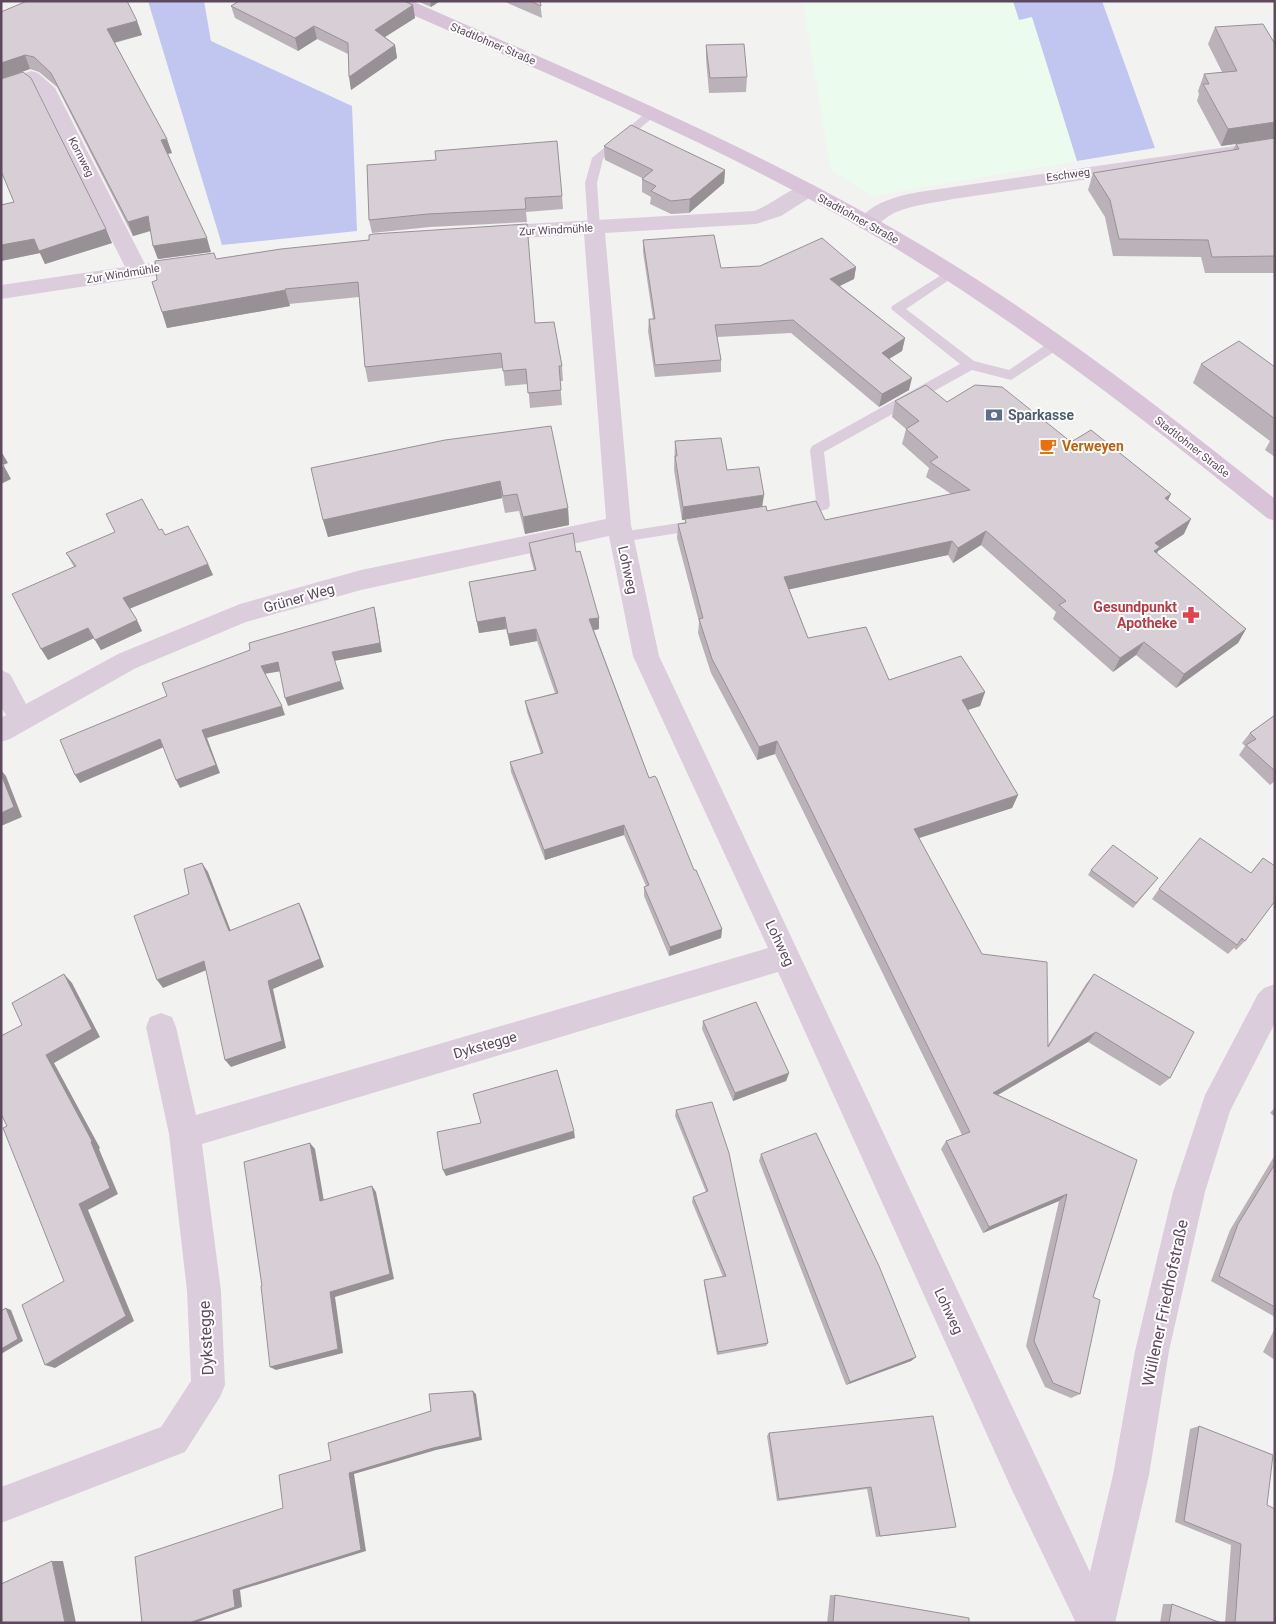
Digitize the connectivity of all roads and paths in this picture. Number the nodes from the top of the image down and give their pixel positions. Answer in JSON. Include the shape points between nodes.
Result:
{"nodes":[{"id":1,"x":396,"y":1,"type":"edge"},
{"id":2,"x":1,"y":88,"type":"edge"},
{"id":3,"x":652,"y":113,"type":"junction"},
{"id":4,"x":1275,"y":146,"type":"edge"},
{"id":5,"x":807,"y":190,"type":"junction"},
{"id":6,"x":867,"y":222,"type":"junction"},
{"id":7,"x":594,"y":228,"type":"junction"},
{"id":8,"x":468,"y":234,"type":"edge"},
{"id":9,"x":213,"y":262,"type":"edge"},
{"id":10,"x":138,"y":271,"type":"junction"},
{"id":11,"x":951,"y":273,"type":"junction"},
{"id":12,"x":1,"y":292,"type":"edge"},
{"id":13,"x":1055,"y":345,"type":"junction"},
{"id":14,"x":970,"y":365,"type":"junction"},
{"id":15,"x":787,"y":511,"type":"edge"},
{"id":16,"x":1275,"y":512,"type":"edge"},
{"id":17,"x":710,"y":523,"type":"edge"},
{"id":18,"x":620,"y":531,"type":"junction"},
{"id":19,"x":1,"y":682,"type":"edge"},
{"id":20,"x":11,"y":725,"type":"edge"},
{"id":21,"x":786,"y":956,"type":"junction"},
{"id":22,"x":1275,"y":998,"type":"edge"},
{"id":23,"x":161,"y":1028,"type":"dead end"},
{"id":24,"x":185,"y":1134,"type":"junction"},
{"id":25,"x":1,"y":1505,"type":"edge"},
{"id":26,"x":1095,"y":1623,"type":"edge"}],
"edges":[{"from":1,"to":3,"type":"main road","name":"Stadtlohner Straße"},
{"from":2,"to":10,"type":"street","name":"Kornweg","via":[[31,77],[46,88]]},
{"from":3,"to":5,"type":"main road","name":"Stadtlohner Straße"},
{"from":3,"to":7,"type":"lane","via":[[598,158],[591,183]]},
{"from":4,"to":6,"type":"street","name":"Eschweg","via":[[953,193],[902,203],[885,209]]},
{"from":5,"to":6,"type":"main road","name":"Stadtlohner Straße"},
{"from":5,"to":7,"type":"street","name":"Zur Windmühle","via":[[774,212],[756,217]]},
{"from":6,"to":11,"type":"main road","name":"Stadtlohner Straße"},
{"from":7,"to":8,"type":"street","name":"Zur Windmühle"},
{"from":7,"to":18,"type":"street","name":"Lohweg"},
{"from":9,"to":10,"type":"street","name":"Zur Windmühle"},
{"from":10,"to":12,"type":"street","name":"Zur Windmühle"},
{"from":11,"to":13,"type":"main road","name":"Stadtlohner Straße"},
{"from":11,"to":14,"type":"lane","via":[[897,309]]},
{"from":13,"to":14,"type":"lane","via":[[1011,374]]},
{"from":13,"to":16,"type":"main road","name":"Stadtlohner Straße","via":[[1100,376]]},
{"from":14,"to":15,"type":"lane","via":[[817,450],[823,505]]},
{"from":17,"to":18,"type":"lane"},
{"from":18,"to":20,"type":"street","name":"Grüner Weg","via":[[361,580],[240,614],[127,661]]},
{"from":18,"to":21,"type":"street","name":"Lohweg","via":[[646,656]]},
{"from":19,"to":20,"type":"street"},
{"from":21,"to":24,"type":"street","name":"Dykstegge"},
{"from":21,"to":26,"type":"street","name":"Lohweg"},
{"from":22,"to":26,"type":"street","name":"Wüllener Friedhofstraße","via":[[1216,1106],[1189,1192],[1152,1351],[1132,1475]]},
{"from":23,"to":24,"type":"street","name":"Dykstegge"},
{"from":24,"to":25,"type":"street","name":"Dykstegge","via":[[204,1291],[208,1385],[173,1440]]}]}
